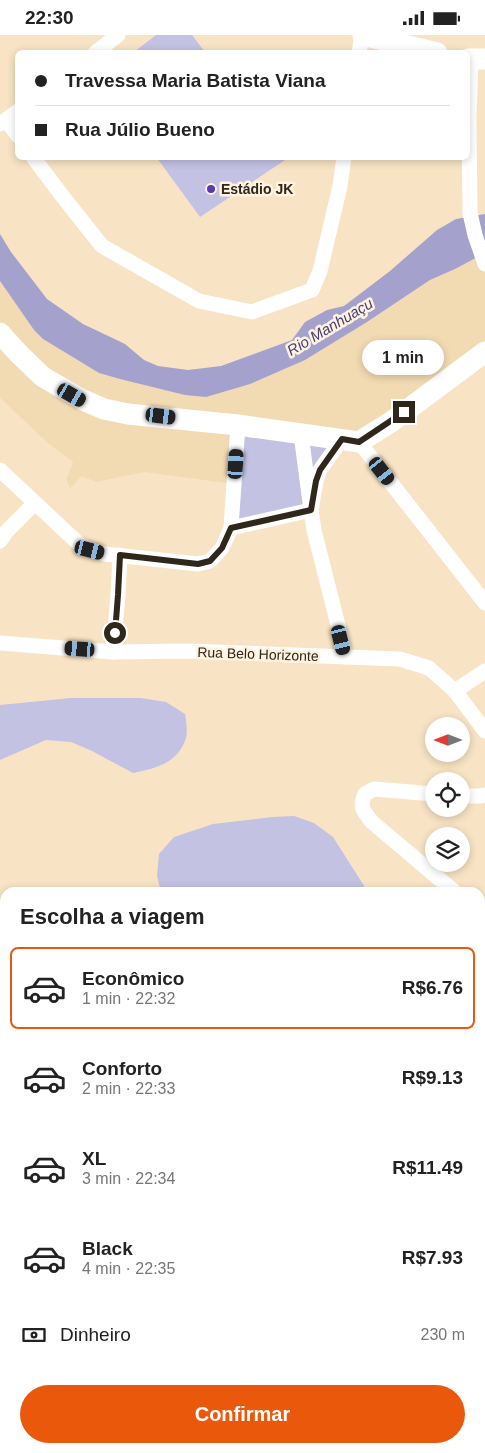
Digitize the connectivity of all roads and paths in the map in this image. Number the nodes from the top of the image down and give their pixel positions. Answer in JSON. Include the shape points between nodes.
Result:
{"nodes":[{"id":1,"x":118,"y":35,"type":"edge"},
{"id":2,"x":363,"y":35,"type":"edge"},
{"id":3,"x":99,"y":50,"type":"edge"},
{"id":4,"x":360,"y":50,"type":"edge"},
{"id":5,"x":425,"y":50,"type":"edge"},
{"id":6,"x":475,"y":59,"type":"edge"},
{"id":7,"x":470,"y":108,"type":"edge"},
{"id":8,"x":8,"y":118,"type":"edge"},
{"id":9,"x":15,"y":131,"type":"edge"},
{"id":10,"x":470,"y":158,"type":"edge"},
{"id":11,"x":36,"y":160,"type":"edge"},
{"id":12,"x":344,"y":160,"type":"edge"},
{"id":13,"x":485,"y":265,"type":"edge"},
{"id":14,"x":0,"y":333,"type":"edge"},
{"id":15,"x":485,"y":352,"type":"edge"},
{"id":16,"x":238,"y":425,"type":"junction"},
{"id":17,"x":301,"y":434,"type":"junction"},
{"id":18,"x":350,"y":441,"type":"junction"},
{"id":19,"x":0,"y":470,"type":"edge"},
{"id":20,"x":35,"y":503,"type":"junction"},
{"id":21,"x":311,"y":510,"type":"junction"},
{"id":22,"x":231,"y":528,"type":"junction"},
{"id":23,"x":0,"y":541,"type":"edge"},
{"id":24,"x":120,"y":555,"type":"junction"},
{"id":25,"x":485,"y":603,"type":"edge"},
{"id":26,"x":0,"y":643,"type":"edge"},
{"id":27,"x":113,"y":652,"type":"junction"},
{"id":28,"x":346,"y":657,"type":"junction"},
{"id":29,"x":485,"y":671,"type":"edge"},
{"id":30,"x":455,"y":691,"type":"junction"},
{"id":31,"x":485,"y":731,"type":"edge"},
{"id":32,"x":425,"y":793,"type":"edge"},
{"id":33,"x":485,"y":795,"type":"edge"},
{"id":34,"x":470,"y":796,"type":"edge"},
{"id":35,"x":449,"y":887,"type":"edge"}],
"edges":[{"from":1,"to":3,"type":"street"},
{"from":2,"to":4,"type":"street"},
{"from":2,"to":5,"type":"street"},
{"from":6,"to":7,"type":"street"},
{"from":8,"to":9,"type":"street"},
{"from":10,"to":13,"type":"street","via":[[470,213]]},
{"from":11,"to":12,"type":"street","via":[[102,246],[199,301],[252,312],[312,290],[320,271]]},
{"from":14,"to":16,"type":"street","via":[[43,377],[83,401],[128,414]]},
{"from":15,"to":18,"type":"street","via":[[391,422]]},
{"from":16,"to":17,"type":"street"},
{"from":16,"to":22,"type":"street"},
{"from":17,"to":18,"type":"street"},
{"from":17,"to":21,"type":"street"},
{"from":18,"to":21,"type":"street","via":[[320,470]]},
{"from":18,"to":25,"type":"street"},
{"from":19,"to":20,"type":"street"},
{"from":20,"to":23,"type":"street"},
{"from":20,"to":24,"type":"street","via":[[78,543],[90,550]]},
{"from":21,"to":22,"type":"street"},
{"from":21,"to":28,"type":"street"},
{"from":22,"to":24,"type":"street","via":[[222,548],[210,561],[198,564]]},
{"from":24,"to":27,"type":"street"},
{"from":26,"to":27,"type":"street","name":"Rua Belo Horizonte"},
{"from":27,"to":28,"type":"street","name":"Rua Belo Horizonte","via":[[188,651]]},
{"from":28,"to":30,"type":"street","name":"Rua Belo Horizonte","via":[[400,659],[430,668]]},
{"from":29,"to":30,"type":"street"},
{"from":30,"to":31,"type":"street","name":"Rua Belo Horizonte"},
{"from":32,"to":35,"type":"street","via":[[374,789],[365,793],[362,809]]},
{"from":33,"to":34,"type":"street"}]}
